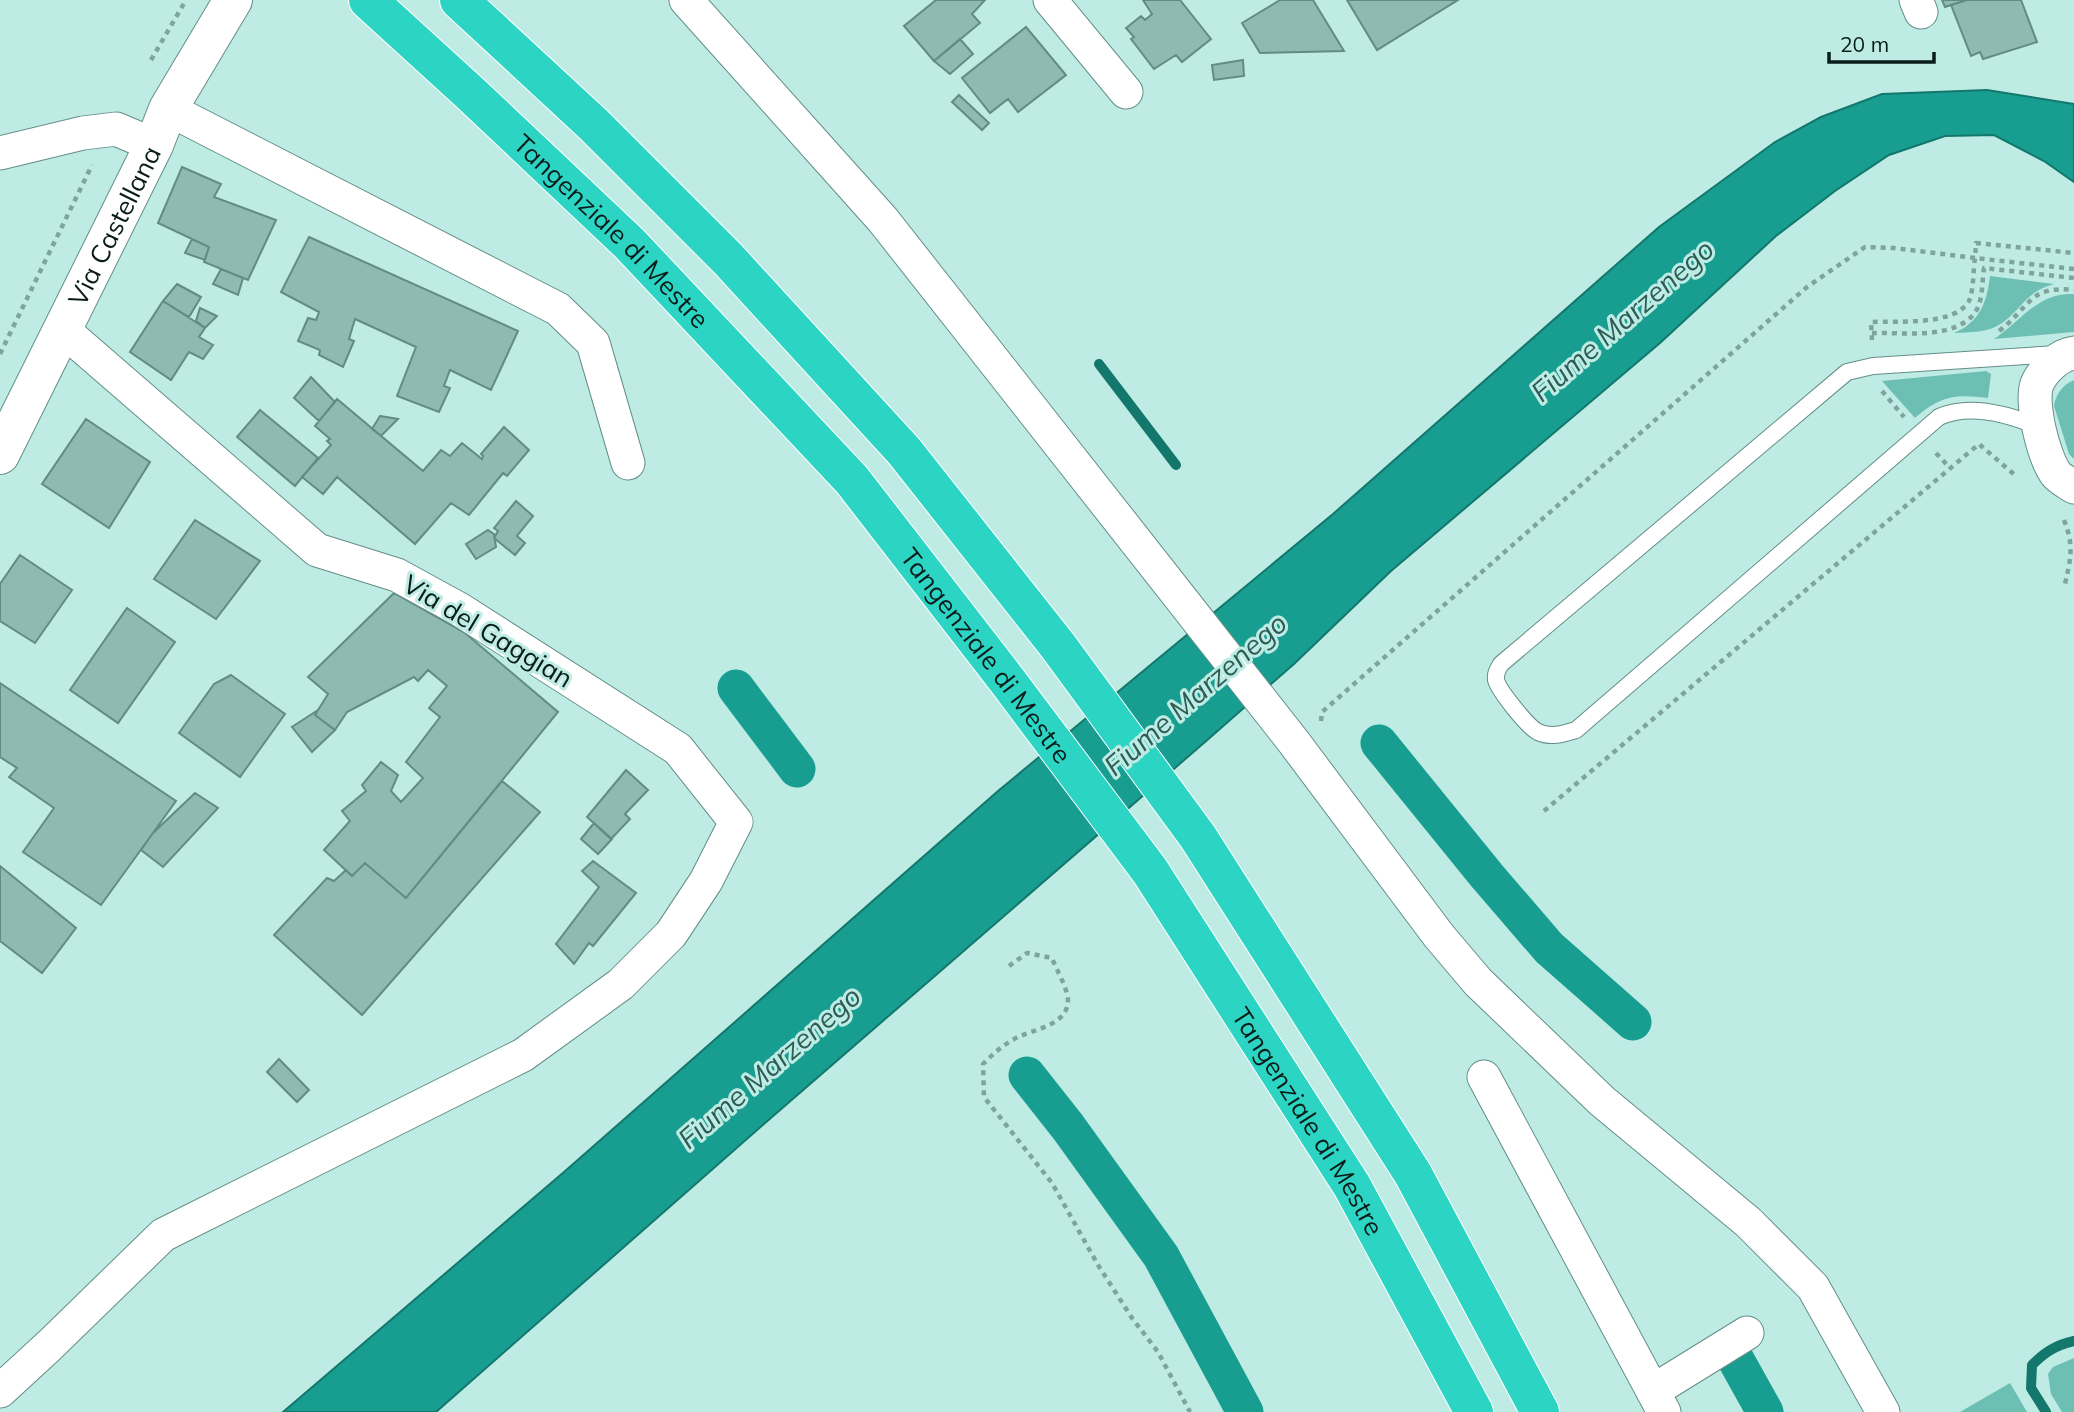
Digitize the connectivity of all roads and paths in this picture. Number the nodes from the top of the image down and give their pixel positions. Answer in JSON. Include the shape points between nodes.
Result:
{"nodes":[{"id":1,"x":233,"y":0,"type":"edge"},
{"id":2,"x":368,"y":0,"type":"edge"},
{"id":3,"x":459,"y":0,"type":"edge"},
{"id":4,"x":686,"y":0,"type":"edge"},
{"id":5,"x":1050,"y":0,"type":"edge"},
{"id":6,"x":1126,"y":92,"type":"dead end"},
{"id":7,"x":168,"y":109,"type":"junction"},
{"id":8,"x":116,"y":129,"type":"junction"},
{"id":9,"x":153,"y":145,"type":"junction"},
{"id":10,"x":0,"y":153,"type":"edge"},
{"id":11,"x":2074,"y":253,"type":"edge"},
{"id":12,"x":1975,"y":258,"type":"junction"},
{"id":13,"x":1974,"y":268,"type":"junction"},
{"id":14,"x":1984,"y":268,"type":"junction"},
{"id":15,"x":2074,"y":270,"type":"edge"},
{"id":16,"x":2074,"y":278,"type":"edge"},
{"id":17,"x":2074,"y":290,"type":"edge"},
{"id":18,"x":62,"y":329,"type":"junction"},
{"id":19,"x":1987,"y":334,"type":"dead end"},
{"id":20,"x":1949,"y":337,"type":"dead end"},
{"id":21,"x":1910,"y":340,"type":"dead end"},
{"id":22,"x":1885,"y":342,"type":"dead end"},
{"id":23,"x":1872,"y":343,"type":"dead end"},
{"id":24,"x":2072,"y":353,"type":"edge"},
{"id":25,"x":0,"y":354,"type":"edge"},
{"id":26,"x":1875,"y":383,"type":"dead end"},
{"id":27,"x":1907,"y":421,"type":"dead end"},
{"id":28,"x":2039,"y":428,"type":"junction"},
{"id":29,"x":1931,"y":447,"type":"dead end"},
{"id":30,"x":0,"y":455,"type":"edge"},
{"id":31,"x":628,"y":463,"type":"dead end"},
{"id":32,"x":1950,"y":467,"type":"junction"},
{"id":33,"x":2021,"y":480,"type":"dead end"},
{"id":34,"x":2071,"y":495,"type":"edge"},
{"id":35,"x":2065,"y":584,"type":"dead end"},
{"id":36,"x":1318,"y":775,"type":"junction"},
{"id":37,"x":1544,"y":811,"type":"dead end"},
{"id":38,"x":1009,"y":965,"type":"dead end"},
{"id":39,"x":1484,"y":1077,"type":"dead end"},
{"id":40,"x":1747,"y":1333,"type":"dead end"},
{"id":41,"x":0,"y":1391,"type":"edge"},
{"id":42,"x":1658,"y":1401,"type":"edge"},
{"id":43,"x":1190,"y":1412,"type":"edge"},
{"id":44,"x":1474,"y":1412,"type":"edge"},
{"id":45,"x":1540,"y":1412,"type":"edge"},
{"id":46,"x":1883,"y":1412,"type":"edge"}],
"edges":[{"from":1,"to":7,"type":"street","name":"Via Castellana"},
{"from":2,"to":44,"type":"highway","name":"Tangenziale di Mestre","via":[[629,243],[852,480],[1150,871],[1352,1186]]},
{"from":3,"to":45,"type":"highway","via":[[593,124],[728,259],[904,451],[1058,646],[1198,837],[1413,1174]]},
{"from":4,"to":36,"type":"street","via":[[883,219]]},
{"from":5,"to":6,"type":"street"},
{"from":7,"to":9,"type":"street","name":"Via Castellana"},
{"from":7,"to":31,"type":"street","via":[[558,309],[593,343]]},
{"from":8,"to":9,"type":"street"},
{"from":8,"to":10,"type":"street"},
{"from":8,"to":25,"type":"path","via":[[93,163]]},
{"from":9,"to":18,"type":"street","name":"Via Castellana"},
{"from":11,"to":12,"type":"path","via":[[1976,243]]},
{"from":12,"to":13,"type":"path"},
{"from":12,"to":15,"type":"path"},
{"from":12,"to":36,"type":"path","via":[[1865,247],[1807,287],[1322,712]]},
{"from":13,"to":14,"type":"path"},
{"from":13,"to":14,"type":"path","via":[[1970,299],[1960,311],[1945,318],[1871,322],[1872,333],[1941,331],[1959,326],[1979,303]]},
{"from":14,"to":16,"type":"path"},
{"from":17,"to":19,"type":"path","via":[[2049,289],[2035,295],[2008,324]]},
{"from":18,"to":30,"type":"street","name":"Via Castellana"},
{"from":18,"to":41,"type":"street","name":"Via del Gaggian","via":[[317,550],[397,575],[459,609],[678,749],[736,821],[671,934],[621,984],[523,1055],[163,1236]]},
{"from":20,"to":21,"type":"path"},
{"from":22,"to":23,"type":"path"},
{"from":24,"to":28,"type":"street","via":[[2043,373],[2036,386]]},
{"from":24,"to":28,"type":"lane","via":[[1873,366],[1847,372],[1501,664],[1497,682],[1535,731],[1560,735],[1576,730],[1939,417],[1951,412],[1988,412]]},
{"from":26,"to":27,"type":"path"},
{"from":28,"to":34,"type":"street","via":[[2046,455]]},
{"from":29,"to":32,"type":"path"},
{"from":32,"to":33,"type":"path","via":[[1979,444]]},
{"from":32,"to":37,"type":"path"},
{"from":34,"to":35,"type":"path","via":[[2073,550]]},
{"from":36,"to":46,"type":"street","via":[[1478,982],[1602,1101],[1748,1222],[1813,1287]]},
{"from":38,"to":43,"type":"path","via":[[1027,953],[1052,958],[1068,1000],[1065,1013],[1050,1025],[996,1050],[983,1064],[984,1097],[1052,1183]]},
{"from":39,"to":42,"type":"street"},
{"from":40,"to":42,"type":"street","via":[[1708,1358]]}]}
